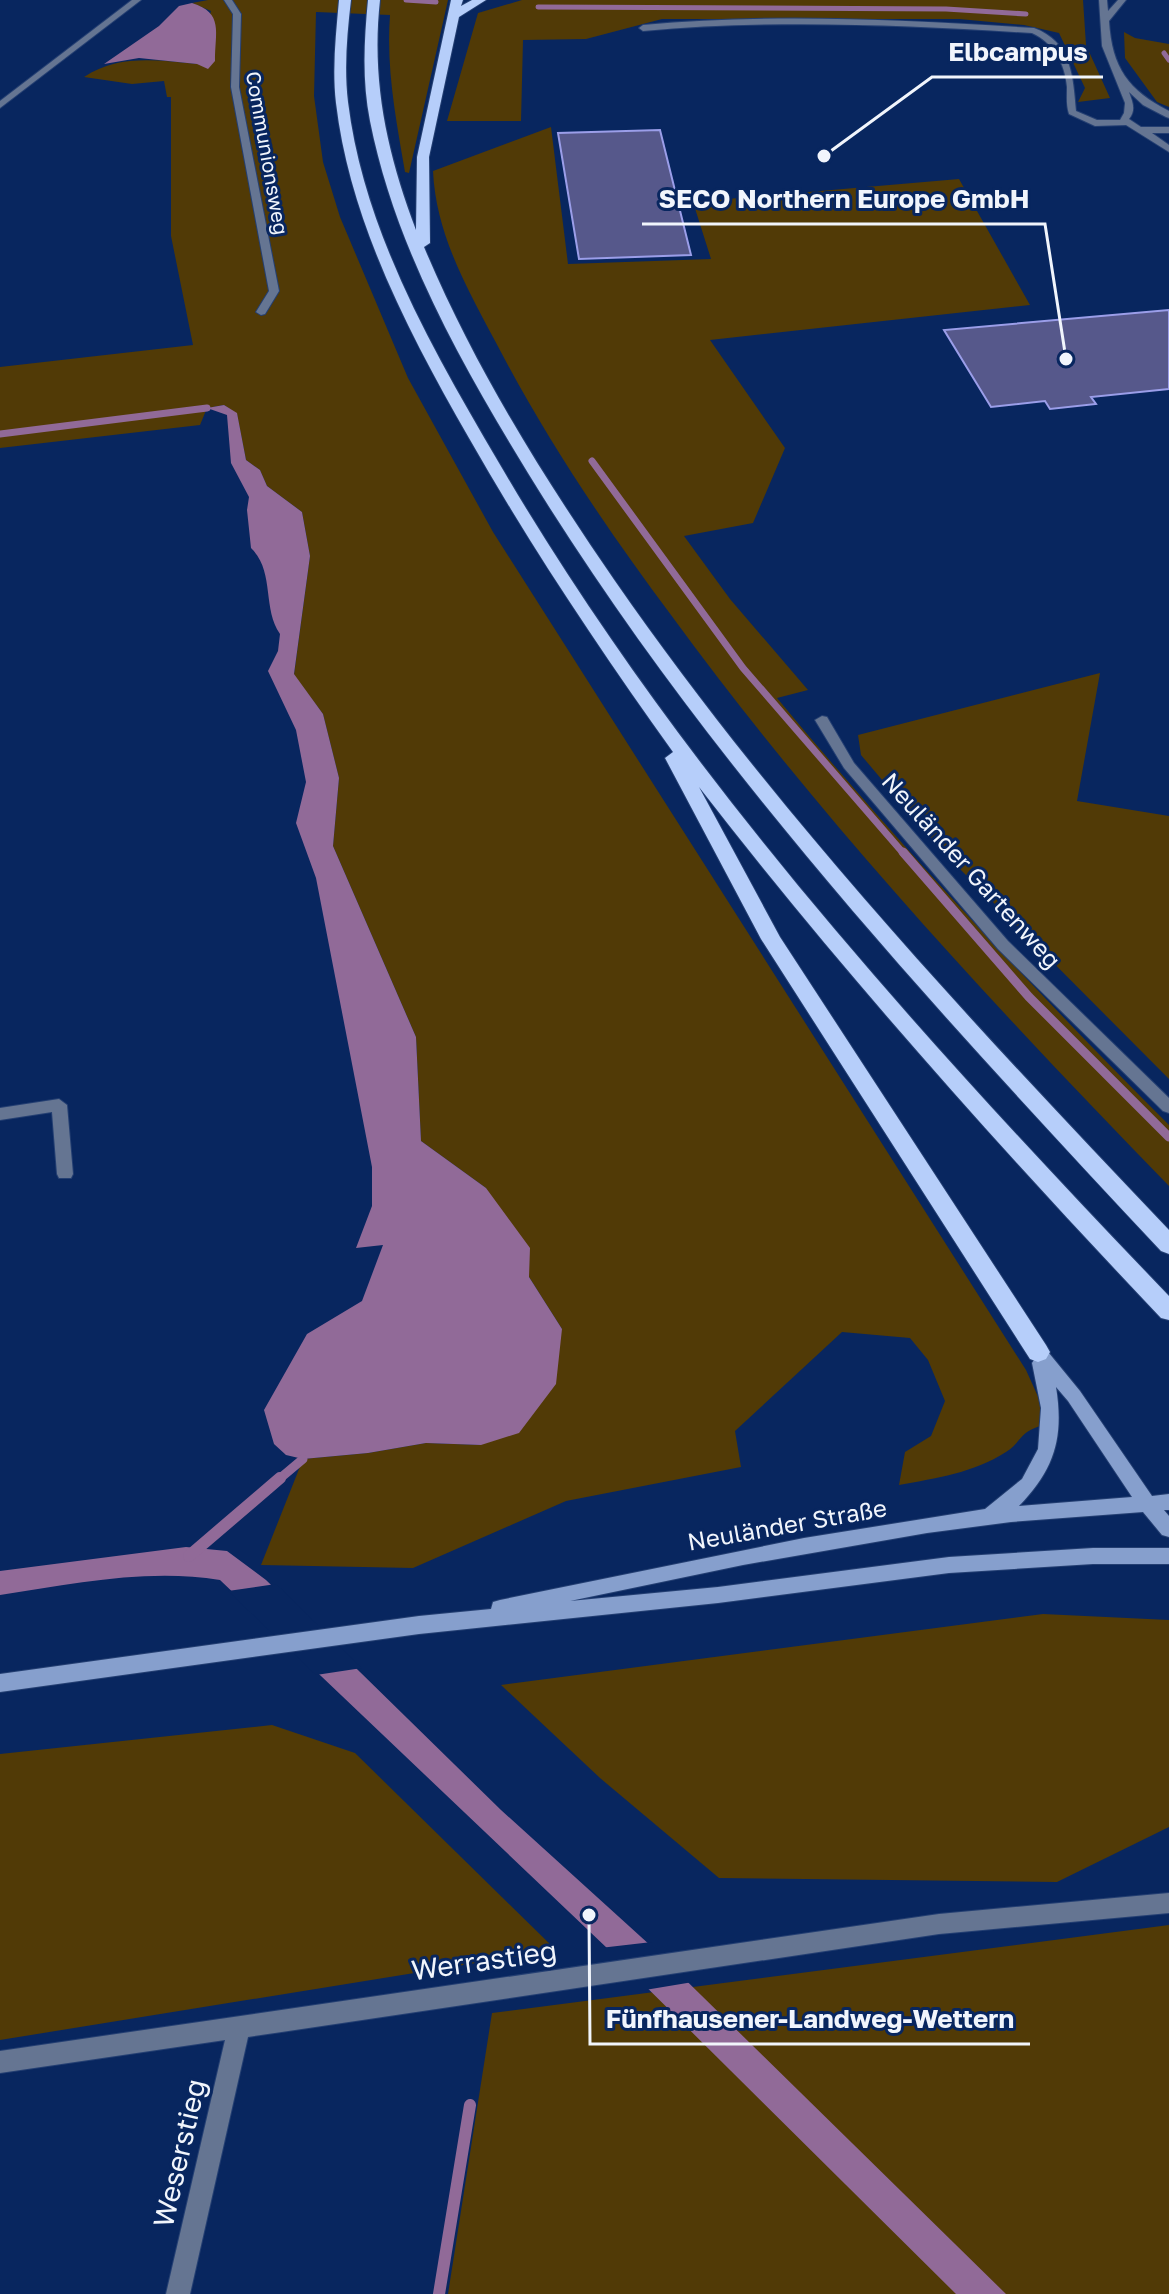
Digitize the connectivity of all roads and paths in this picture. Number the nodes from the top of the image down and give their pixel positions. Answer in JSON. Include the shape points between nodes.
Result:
{"nodes":[{"id":1,"x":137,"y":0,"type":"edge"},
{"id":2,"x":228,"y":0,"type":"edge"},
{"id":3,"x":374,"y":0,"type":"edge"},
{"id":4,"x":457,"y":0,"type":"edge"},
{"id":5,"x":480,"y":0,"type":"edge"},
{"id":6,"x":1103,"y":0,"type":"edge"},
{"id":7,"x":1122,"y":0,"type":"edge"},
{"id":8,"x":344,"y":6,"type":"edge"},
{"id":9,"x":454,"y":15,"type":"junction"},
{"id":10,"x":1105,"y":20,"type":"junction"},
{"id":11,"x":643,"y":28,"type":"dead end"},
{"id":12,"x":1121,"y":80,"type":"junction"},
{"id":13,"x":0,"y":105,"type":"edge"},
{"id":14,"x":1166,"y":113,"type":"edge"},
{"id":15,"x":1127,"y":118,"type":"junction"},
{"id":16,"x":1169,"y":130,"type":"edge"},
{"id":17,"x":1145,"y":132,"type":"junction"},
{"id":18,"x":1169,"y":149,"type":"edge"},
{"id":19,"x":424,"y":264,"type":"junction"},
{"id":20,"x":261,"y":312,"type":"dead end"},
{"id":21,"x":641,"y":697,"type":"junction"},
{"id":22,"x":822,"y":720,"type":"dead end"},
{"id":23,"x":1169,"y":1107,"type":"edge"},
{"id":24,"x":0,"y":1114,"type":"edge"},
{"id":25,"x":65,"y":1174,"type":"dead end"},
{"id":26,"x":1169,"y":1245,"type":"edge"},
{"id":27,"x":1169,"y":1311,"type":"edge"},
{"id":28,"x":1038,"y":1352,"type":"junction"},
{"id":29,"x":1169,"y":1502,"type":"edge"},
{"id":30,"x":1147,"y":1504,"type":"junction"},
{"id":31,"x":987,"y":1518,"type":"junction"},
{"id":32,"x":1169,"y":1529,"type":"edge"},
{"id":33,"x":1169,"y":1556,"type":"edge"},
{"id":34,"x":419,"y":1625,"type":"junction"},
{"id":35,"x":0,"y":1683,"type":"edge"},
{"id":36,"x":1169,"y":1903,"type":"edge"},
{"id":37,"x":239,"y":2026,"type":"junction"},
{"id":38,"x":0,"y":2062,"type":"edge"},
{"id":39,"x":178,"y":2294,"type":"edge"}],
"edges":[{"from":1,"to":13,"type":"street"},
{"from":2,"to":20,"type":"street","name":"Communionsweg","via":[[237,14],[235,87],[274,291]]},
{"from":3,"to":19,"type":"highway","via":[[370,90],[395,187]]},
{"from":4,"to":9,"type":"highway"},
{"from":5,"to":9,"type":"highway"},
{"from":6,"to":10,"type":"street"},
{"from":7,"to":10,"type":"street"},
{"from":8,"to":21,"type":"highway","via":[[340,92],[362,191],[391,269],[473,435]]},
{"from":9,"to":19,"type":"highway","via":[[423,157]]},
{"from":10,"to":12,"type":"street","via":[[1106,46]]},
{"from":11,"to":15,"type":"street","via":[[708,22],[903,22],[1034,31],[1047,36],[1063,57],[1072,112],[1095,123]]},
{"from":12,"to":14,"type":"street"},
{"from":12,"to":15,"type":"street"},
{"from":14,"to":15,"type":"street","via":[[1141,110]]},
{"from":15,"to":17,"type":"street"},
{"from":16,"to":17,"type":"street"},
{"from":17,"to":18,"type":"street"},
{"from":19,"to":26,"type":"highway","via":[[464,350],[545,488],[709,725],[964,1027]]},
{"from":21,"to":27,"type":"highway","via":[[810,914],[918,1041]]},
{"from":21,"to":28,"type":"highway","via":[[771,939]]},
{"from":22,"to":23,"type":"street","name":"Neuländer Gartenweg","via":[[849,765],[1003,945]]},
{"from":24,"to":25,"type":"street","via":[[59,1105]]},
{"from":28,"to":30,"type":"main road"},
{"from":28,"to":31,"type":"main road","via":[[1052,1402],[1052,1439],[1030,1480]]},
{"from":29,"to":30,"type":"main road","name":"Neuländer Straße"},
{"from":30,"to":31,"type":"main road","name":"Neuländer Straße"},
{"from":30,"to":32,"type":"main road"},
{"from":31,"to":34,"type":"main road","name":"Neuländer Straße","via":[[722,1560]]},
{"from":33,"to":34,"type":"main road","name":"Neuländer Straße","via":[[949,1565]]},
{"from":34,"to":35,"type":"main road","name":"Neuländer Straße"},
{"from":36,"to":37,"type":"street","name":"Werrastieg","via":[[939,1924]]},
{"from":37,"to":38,"type":"street","name":"Werrastieg"},
{"from":37,"to":39,"type":"street","name":"Weserstieg"}]}
